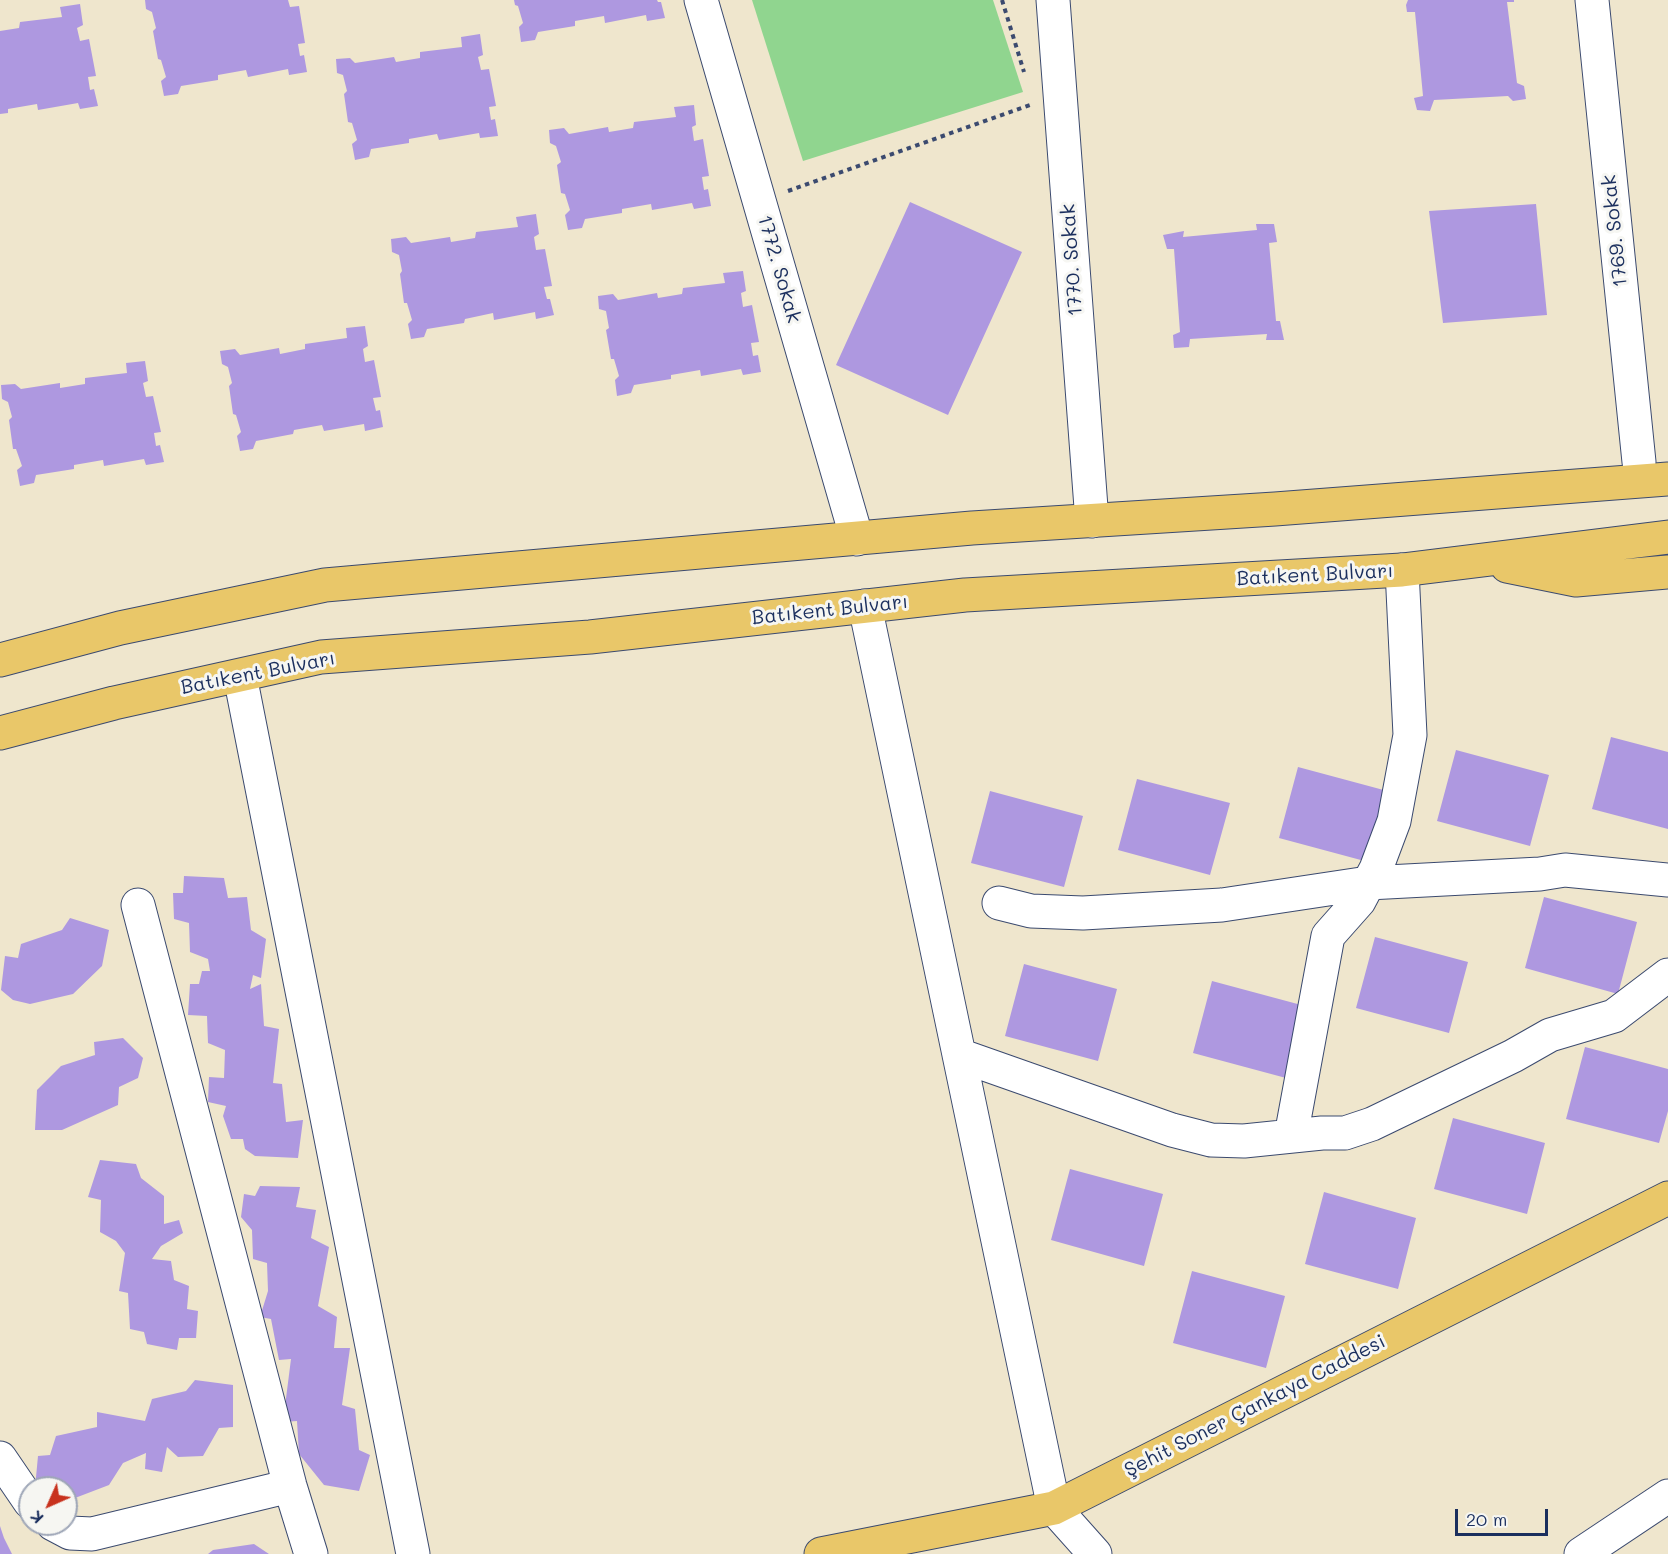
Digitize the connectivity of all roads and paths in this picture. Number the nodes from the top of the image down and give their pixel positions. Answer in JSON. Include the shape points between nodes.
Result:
{"nodes":[{"id":1,"x":701,"y":0,"type":"edge"},
{"id":2,"x":1002,"y":0,"type":"edge"},
{"id":3,"x":1053,"y":0,"type":"edge"},
{"id":4,"x":1592,"y":0,"type":"edge"},
{"id":5,"x":1024,"y":73,"type":"dead end"},
{"id":6,"x":1060,"y":95,"type":"junction"},
{"id":7,"x":759,"y":201,"type":"junction"},
{"id":8,"x":1653,"y":461,"type":"edge"},
{"id":9,"x":1668,"y":479,"type":"edge"},
{"id":10,"x":1573,"y":486,"type":"junction"},
{"id":11,"x":1092,"y":521,"type":"junction"},
{"id":12,"x":1668,"y":537,"type":"edge"},
{"id":13,"x":857,"y":538,"type":"junction"},
{"id":14,"x":1478,"y":560,"type":"junction"},
{"id":15,"x":1402,"y":570,"type":"junction"},
{"id":16,"x":1668,"y":572,"type":"edge"},
{"id":17,"x":865,"y":606,"type":"junction"},
{"id":18,"x":0,"y":660,"type":"edge"},
{"id":19,"x":240,"y":676,"type":"junction"},
{"id":20,"x":0,"y":733,"type":"edge"},
{"id":21,"x":1668,"y":880,"type":"edge"},
{"id":22,"x":1368,"y":883,"type":"junction"},
{"id":23,"x":999,"y":903,"type":"dead end"},
{"id":24,"x":138,"y":905,"type":"dead end"},
{"id":25,"x":1668,"y":975,"type":"edge"},
{"id":26,"x":959,"y":1055,"type":"junction"},
{"id":27,"x":1291,"y":1136,"type":"junction"},
{"id":28,"x":1668,"y":1198,"type":"edge"},
{"id":29,"x":0,"y":1458,"type":"edge"},
{"id":30,"x":18,"y":1484,"type":"edge"},
{"id":31,"x":290,"y":1486,"type":"junction"},
{"id":32,"x":1668,"y":1496,"type":"edge"},
{"id":33,"x":1054,"y":1508,"type":"junction"},
{"id":34,"x":61,"y":1537,"type":"edge"},
{"id":35,"x":311,"y":1554,"type":"edge"},
{"id":36,"x":413,"y":1554,"type":"edge"},
{"id":37,"x":821,"y":1554,"type":"edge"},
{"id":38,"x":1095,"y":1554,"type":"edge"},
{"id":39,"x":1581,"y":1554,"type":"edge"}],
"edges":[{"from":1,"to":7,"type":"street","name":"1772. Sokak"},
{"from":2,"to":5,"type":"path"},
{"from":3,"to":6,"type":"street","name":"1770. Sokak"},
{"from":4,"to":8,"type":"street","name":"1769. Sokak"},
{"from":6,"to":7,"type":"path"},
{"from":6,"to":11,"type":"street","name":"1770. Sokak"},
{"from":7,"to":13,"type":"street","name":"1772. Sokak"},
{"from":8,"to":10,"type":"main road","via":[[1585,471]]},
{"from":9,"to":10,"type":"main road"},
{"from":10,"to":11,"type":"main road"},
{"from":11,"to":13,"type":"main road"},
{"from":12,"to":14,"type":"main road","name":"Batıkent Bulvarı"},
{"from":13,"to":18,"type":"main road","via":[[325,585],[120,628]]},
{"from":14,"to":15,"type":"main road","name":"Batıkent Bulvarı"},
{"from":14,"to":16,"type":"main road","via":[[1576,580]]},
{"from":15,"to":17,"type":"main road","name":"Batıkent Bulvarı","via":[[965,595]]},
{"from":15,"to":22,"type":"street","via":[[1410,735],[1394,821]]},
{"from":17,"to":19,"type":"main road","name":"Batıkent Bulvarı","via":[[590,637],[321,657]]},
{"from":17,"to":26,"type":"street"},
{"from":19,"to":20,"type":"main road","name":"Batıkent Bulvarı"},
{"from":19,"to":36,"type":"street"},
{"from":21,"to":22,"type":"street","via":[[1565,870]]},
{"from":22,"to":23,"type":"street","via":[[1221,905],[1083,912],[1031,911]]},
{"from":22,"to":27,"type":"street","via":[[1359,901],[1328,936]]},
{"from":24,"to":31,"type":"street"},
{"from":25,"to":27,"type":"street","via":[[1614,1016],[1550,1035],[1372,1124],[1345,1133]]},
{"from":26,"to":27,"type":"street","via":[[1211,1140]]},
{"from":26,"to":33,"type":"street"},
{"from":28,"to":33,"type":"main road","name":"Şehit Soner Çankaya Caddesi"},
{"from":29,"to":30,"type":"street"},
{"from":31,"to":34,"type":"street","via":[[92,1534]]},
{"from":31,"to":35,"type":"street"},
{"from":32,"to":39,"type":"street"},
{"from":33,"to":37,"type":"main road","name":"Şehit Soner Çankaya Caddesi"},
{"from":33,"to":38,"type":"street"}]}
